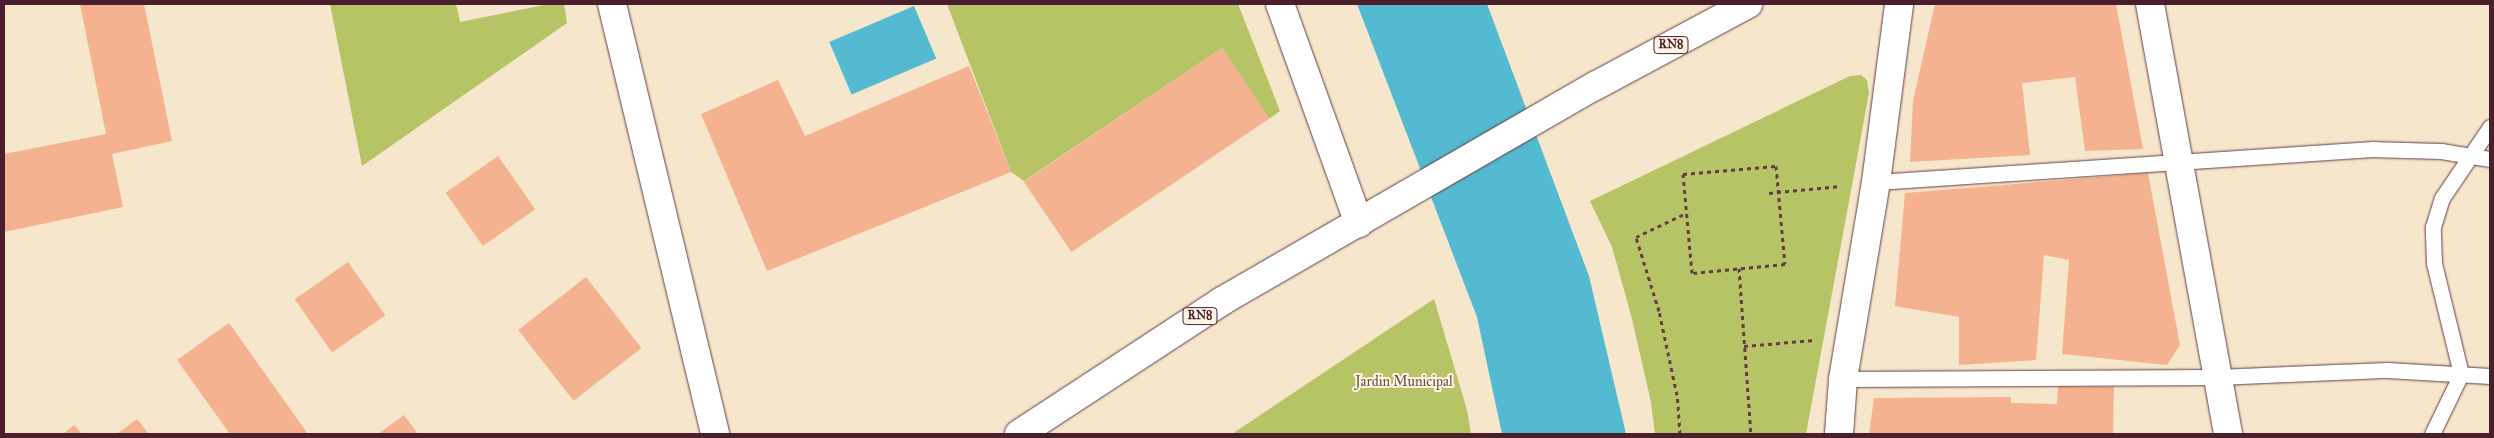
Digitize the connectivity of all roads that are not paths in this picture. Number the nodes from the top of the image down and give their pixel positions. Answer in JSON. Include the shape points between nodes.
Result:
{"nodes":[{"id":1,"x":612,"y":4,"type":"edge"},
{"id":2,"x":1280,"y":4,"type":"edge"},
{"id":3,"x":1748,"y":4,"type":"edge"},
{"id":4,"x":1900,"y":4,"type":"edge"},
{"id":5,"x":2150,"y":4,"type":"edge"},
{"id":6,"x":2490,"y":127,"type":"edge"},
{"id":7,"x":2472,"y":156,"type":"junction"},
{"id":8,"x":2490,"y":159,"type":"edge"},
{"id":9,"x":2178,"y":160,"type":"junction"},
{"id":10,"x":1876,"y":182,"type":"junction"},
{"id":11,"x":1359,"y":223,"type":"junction"},
{"id":12,"x":2461,"y":374,"type":"junction"},
{"id":13,"x":2490,"y":376,"type":"edge"},
{"id":14,"x":2217,"y":377,"type":"junction"},
{"id":15,"x":1843,"y":378,"type":"junction"},
{"id":16,"x":715,"y":434,"type":"edge"},
{"id":17,"x":1019,"y":434,"type":"edge"},
{"id":18,"x":1839,"y":434,"type":"edge"},
{"id":19,"x":2228,"y":434,"type":"edge"},
{"id":20,"x":2432,"y":434,"type":"edge"}],
"edges":[{"from":1,"to":16,"type":"street"},
{"from":2,"to":11,"type":"street"},
{"from":3,"to":11,"type":"street","number":"RN8","via":[[1595,86]]},
{"from":4,"to":10,"type":"street"},
{"from":5,"to":9,"type":"street"},
{"from":6,"to":7,"type":"lane"},
{"from":7,"to":8,"type":"lane"},
{"from":7,"to":9,"type":"lane","via":[[2441,151],[2373,149]]},
{"from":7,"to":12,"type":"lane","via":[[2442,198],[2433,228],[2434,262]]},
{"from":9,"to":10,"type":"lane"},
{"from":9,"to":14,"type":"street"},
{"from":10,"to":15,"type":"street"},
{"from":11,"to":17,"type":"street","number":"RN8","via":[[1222,301]]},
{"from":12,"to":13,"type":"lane"},
{"from":12,"to":14,"type":"lane","via":[[2388,370]]},
{"from":12,"to":20,"type":"lane"},
{"from":14,"to":15,"type":"lane"},
{"from":14,"to":19,"type":"street"},
{"from":15,"to":18,"type":"street"}]}
